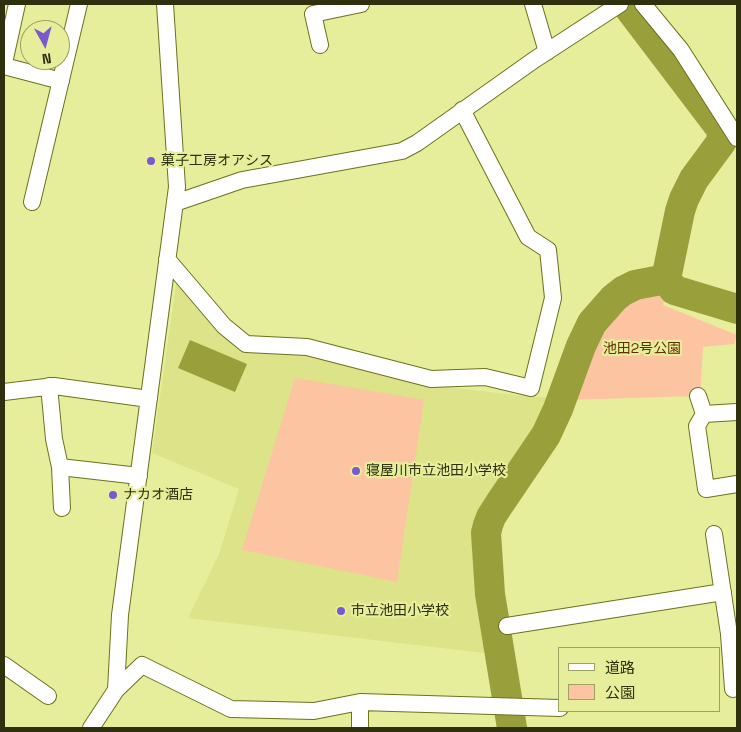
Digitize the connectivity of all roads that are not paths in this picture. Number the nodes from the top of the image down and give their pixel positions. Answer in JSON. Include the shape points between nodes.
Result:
{"nodes":[{"id":1,"x":17,"y":4,"type":"edge"},
{"id":2,"x":79,"y":4,"type":"edge"},
{"id":3,"x":165,"y":4,"type":"edge"},
{"id":4,"x":361,"y":4,"type":"edge"},
{"id":5,"x":533,"y":4,"type":"edge"},
{"id":6,"x":642,"y":4,"type":"edge"},
{"id":7,"x":618,"y":5,"type":"edge"},
{"id":8,"x":336,"y":6,"type":"edge"},
{"id":9,"x":320,"y":45,"type":"dead end"},
{"id":10,"x":547,"y":52,"type":"junction"},
{"id":11,"x":4,"y":64,"type":"edge"},
{"id":12,"x":61,"y":81,"type":"junction"},
{"id":13,"x":462,"y":110,"type":"junction"},
{"id":14,"x":737,"y":138,"type":"edge"},
{"id":15,"x":32,"y":202,"type":"dead end"},
{"id":16,"x":175,"y":203,"type":"junction"},
{"id":17,"x":167,"y":259,"type":"junction"},
{"id":18,"x":49,"y":386,"type":"junction"},
{"id":19,"x":4,"y":392,"type":"edge"},
{"id":20,"x":698,"y":396,"type":"dead end"},
{"id":21,"x":149,"y":399,"type":"junction"},
{"id":22,"x":737,"y":412,"type":"edge"},
{"id":23,"x":704,"y":414,"type":"junction"},
{"id":24,"x":60,"y":467,"type":"junction"},
{"id":25,"x":139,"y":476,"type":"junction"},
{"id":26,"x":737,"y":484,"type":"edge"},
{"id":27,"x":62,"y":508,"type":"dead end"},
{"id":28,"x":714,"y":534,"type":"dead end"},
{"id":29,"x":723,"y":592,"type":"junction"},
{"id":30,"x":507,"y":626,"type":"dead end"},
{"id":31,"x":733,"y":633,"type":"edge"},
{"id":32,"x":4,"y":665,"type":"edge"},
{"id":33,"x":730,"y":689,"type":"edge"},
{"id":34,"x":116,"y":690,"type":"junction"},
{"id":35,"x":48,"y":696,"type":"dead end"},
{"id":36,"x":360,"y":702,"type":"junction"},
{"id":37,"x":558,"y":708,"type":"edge"},
{"id":38,"x":91,"y":728,"type":"edge"},
{"id":39,"x":360,"y":728,"type":"edge"}],
"edges":[{"from":1,"to":11,"type":"street"},
{"from":2,"to":12,"type":"street"},
{"from":3,"to":16,"type":"street","via":[[177,187]]},
{"from":4,"to":8,"type":"street"},
{"from":5,"to":10,"type":"street"},
{"from":6,"to":14,"type":"street","via":[[681,50]]},
{"from":7,"to":10,"type":"street"},
{"from":8,"to":9,"type":"street","via":[[313,14]]},
{"from":10,"to":13,"type":"street"},
{"from":11,"to":12,"type":"street"},
{"from":12,"to":15,"type":"street"},
{"from":13,"to":16,"type":"street","via":[[402,151],[242,180]]},
{"from":13,"to":17,"type":"street","via":[[528,237],[548,250],[553,298],[531,388],[485,377],[431,379],[307,347],[246,344],[224,326]]},
{"from":16,"to":17,"type":"street"},
{"from":17,"to":21,"type":"street"},
{"from":18,"to":19,"type":"street"},
{"from":18,"to":21,"type":"street"},
{"from":18,"to":24,"type":"street"},
{"from":20,"to":23,"type":"street"},
{"from":21,"to":25,"type":"street"},
{"from":22,"to":23,"type":"street"},
{"from":23,"to":26,"type":"street","via":[[697,426],[706,489]]},
{"from":24,"to":25,"type":"street"},
{"from":24,"to":27,"type":"street"},
{"from":25,"to":34,"type":"street","via":[[120,614]]},
{"from":28,"to":29,"type":"street"},
{"from":29,"to":30,"type":"street"},
{"from":29,"to":31,"type":"street"},
{"from":31,"to":33,"type":"street"},
{"from":32,"to":35,"type":"street"},
{"from":34,"to":36,"type":"street","via":[[142,665],[232,709],[314,711]]},
{"from":34,"to":38,"type":"street"},
{"from":36,"to":37,"type":"street"},
{"from":36,"to":39,"type":"street"}]}
